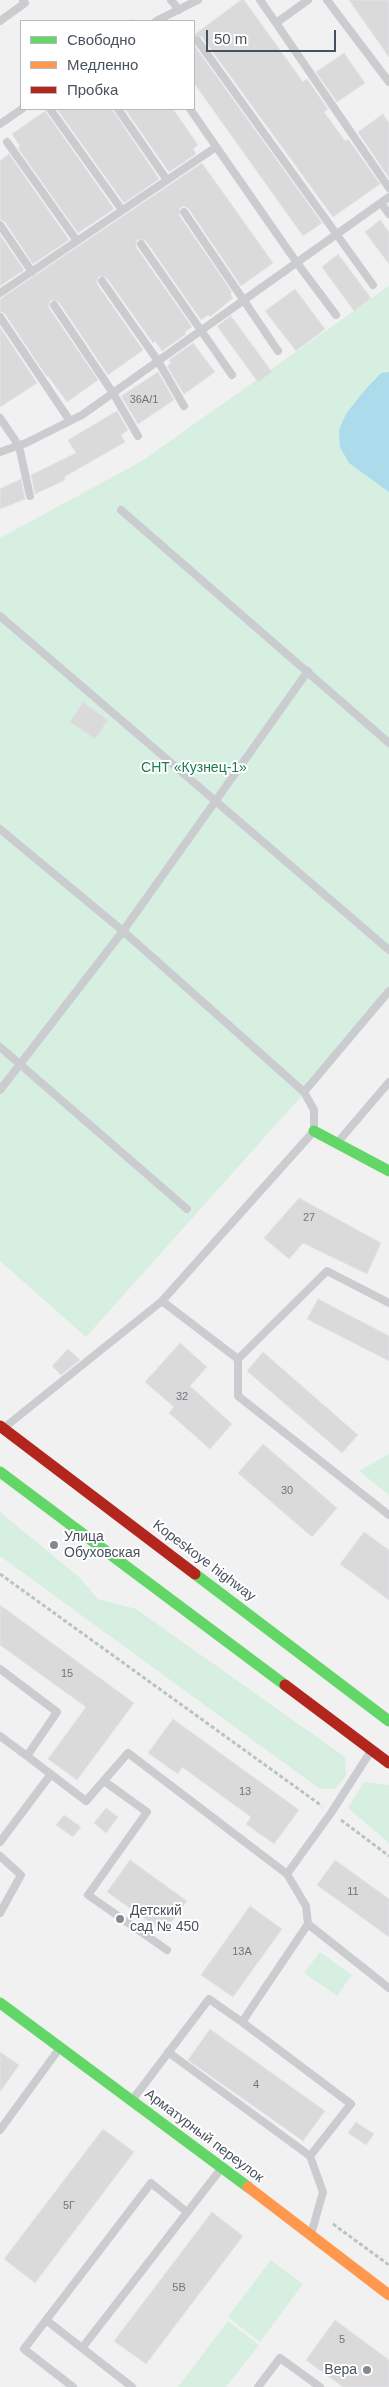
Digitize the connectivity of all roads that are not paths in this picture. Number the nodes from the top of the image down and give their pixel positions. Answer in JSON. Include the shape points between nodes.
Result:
{"nodes":[{"id":1,"x":23,"y":0,"type":"edge"},
{"id":2,"x":171,"y":0,"type":"edge"},
{"id":3,"x":198,"y":0,"type":"edge"},
{"id":4,"x":260,"y":0,"type":"edge"},
{"id":5,"x":308,"y":0,"type":"edge"},
{"id":6,"x":327,"y":0,"type":"edge"},
{"id":7,"x":179,"y":10,"type":"junction"},
{"id":8,"x":158,"y":20,"type":"edge"},
{"id":9,"x":0,"y":21,"type":"edge"},
{"id":10,"x":276,"y":23,"type":"junction"},
{"id":11,"x":197,"y":40,"type":"dead end"},
{"id":12,"x":389,"y":82,"type":"edge"},
{"id":13,"x":21,"y":110,"type":"edge"},
{"id":14,"x":51,"y":110,"type":"edge"},
{"id":15,"x":119,"y":110,"type":"edge"},
{"id":16,"x":191,"y":110,"type":"edge"},
{"id":17,"x":0,"y":124,"type":"edge"},
{"id":18,"x":7,"y":142,"type":"dead end"},
{"id":19,"x":216,"y":147,"type":"junction"},
{"id":20,"x":167,"y":180,"type":"junction"},
{"id":21,"x":389,"y":188,"type":"edge"},
{"id":22,"x":389,"y":197,"type":"edge"},
{"id":23,"x":381,"y":203,"type":"junction"},
{"id":24,"x":122,"y":210,"type":"junction"},
{"id":25,"x":184,"y":212,"type":"dead end"},
{"id":26,"x":389,"y":214,"type":"edge"},
{"id":27,"x":0,"y":225,"type":"edge"},
{"id":28,"x":336,"y":235,"type":"junction"},
{"id":29,"x":77,"y":241,"type":"junction"},
{"id":30,"x":141,"y":244,"type":"dead end"},
{"id":31,"x":297,"y":263,"type":"junction"},
{"id":32,"x":32,"y":272,"type":"junction"},
{"id":33,"x":102,"y":281,"type":"dead end"},
{"id":34,"x":373,"y":285,"type":"dead end"},
{"id":35,"x":0,"y":293,"type":"edge"},
{"id":36,"x":245,"y":300,"type":"junction"},
{"id":37,"x":54,"y":305,"type":"dead end"},
{"id":38,"x":336,"y":315,"type":"dead end"},
{"id":39,"x":0,"y":317,"type":"edge"},
{"id":40,"x":201,"y":331,"type":"junction"},
{"id":41,"x":278,"y":351,"type":"dead end"},
{"id":42,"x":158,"y":361,"type":"junction"},
{"id":43,"x":232,"y":375,"type":"dead end"},
{"id":44,"x":113,"y":393,"type":"junction"},
{"id":45,"x":184,"y":406,"type":"dead end"},
{"id":46,"x":0,"y":418,"type":"edge"},
{"id":47,"x":70,"y":421,"type":"junction"},
{"id":48,"x":138,"y":436,"type":"dead end"},
{"id":49,"x":19,"y":446,"type":"junction"},
{"id":50,"x":0,"y":452,"type":"edge"},
{"id":51,"x":30,"y":496,"type":"dead end"},
{"id":52,"x":121,"y":510,"type":"dead end"},
{"id":53,"x":0,"y":616,"type":"edge"},
{"id":54,"x":308,"y":671,"type":"junction"},
{"id":55,"x":389,"y":743,"type":"edge"},
{"id":56,"x":215,"y":799,"type":"junction"},
{"id":57,"x":0,"y":829,"type":"edge"},
{"id":58,"x":123,"y":930,"type":"junction"},
{"id":59,"x":389,"y":950,"type":"edge"},
{"id":60,"x":389,"y":991,"type":"edge"},
{"id":61,"x":0,"y":1047,"type":"edge"},
{"id":62,"x":21,"y":1063,"type":"junction"},
{"id":63,"x":389,"y":1082,"type":"edge"},
{"id":64,"x":0,"y":1090,"type":"edge"},
{"id":65,"x":304,"y":1092,"type":"junction"},
{"id":66,"x":314,"y":1131,"type":"junction"},
{"id":67,"x":337,"y":1144,"type":"junction"},
{"id":68,"x":389,"y":1171,"type":"edge"},
{"id":69,"x":187,"y":1209,"type":"dead end"},
{"id":70,"x":162,"y":1301,"type":"junction"},
{"id":71,"x":389,"y":1303,"type":"edge"},
{"id":72,"x":238,"y":1359,"type":"junction"},
{"id":73,"x":1,"y":1429,"type":"edge"},
{"id":74,"x":0,"y":1472,"type":"edge"},
{"id":75,"x":389,"y":1515,"type":"edge"},
{"id":76,"x":0,"y":1669,"type":"edge"},
{"id":77,"x":389,"y":1721,"type":"edge"},
{"id":78,"x":0,"y":1736,"type":"edge"},
{"id":79,"x":372,"y":1750,"type":"junction"},
{"id":80,"x":27,"y":1756,"type":"junction"},
{"id":81,"x":389,"y":1763,"type":"edge"},
{"id":82,"x":51,"y":1774,"type":"junction"},
{"id":83,"x":104,"y":1781,"type":"junction"},
{"id":84,"x":0,"y":1842,"type":"edge"},
{"id":85,"x":0,"y":1856,"type":"edge"},
{"id":86,"x":287,"y":1874,"type":"junction"},
{"id":87,"x":0,"y":1913,"type":"edge"},
{"id":88,"x":308,"y":1924,"type":"junction"},
{"id":89,"x":166,"y":1950,"type":"dead end"},
{"id":90,"x":389,"y":1988,"type":"edge"},
{"id":91,"x":0,"y":2003,"type":"edge"},
{"id":92,"x":242,"y":2022,"type":"junction"},
{"id":93,"x":60,"y":2048,"type":"junction"},
{"id":94,"x":168,"y":2052,"type":"junction"},
{"id":95,"x":131,"y":2100,"type":"junction"},
{"id":96,"x":0,"y":2130,"type":"edge"},
{"id":97,"x":310,"y":2156,"type":"junction"},
{"id":98,"x":221,"y":2168,"type":"junction"},
{"id":99,"x":187,"y":2212,"type":"junction"},
{"id":100,"x":311,"y":2234,"type":"junction"},
{"id":101,"x":389,"y":2295,"type":"edge"},
{"id":102,"x":46,"y":2320,"type":"junction"},
{"id":103,"x":82,"y":2348,"type":"junction"},
{"id":104,"x":73,"y":2387,"type":"edge"},
{"id":105,"x":132,"y":2387,"type":"edge"},
{"id":106,"x":258,"y":2387,"type":"edge"},
{"id":107,"x":320,"y":2387,"type":"edge"}],
"edges":[{"from":1,"to":9,"type":"lane","via":[[25,3]]},
{"from":2,"to":7,"type":"lane"},
{"from":3,"to":7,"type":"lane"},
{"from":4,"to":10,"type":"lane"},
{"from":5,"to":10,"type":"lane"},
{"from":6,"to":12,"type":"lane"},
{"from":7,"to":8,"type":"lane"},
{"from":10,"to":21,"type":"lane"},
{"from":11,"to":28,"type":"lane"},
{"from":13,"to":17,"type":"lane"},
{"from":14,"to":24,"type":"lane"},
{"from":15,"to":20,"type":"lane"},
{"from":16,"to":19,"type":"lane"},
{"from":18,"to":29,"type":"lane"},
{"from":19,"to":20,"type":"lane"},
{"from":19,"to":31,"type":"lane"},
{"from":20,"to":24,"type":"lane"},
{"from":22,"to":23,"type":"lane"},
{"from":23,"to":26,"type":"lane"},
{"from":23,"to":28,"type":"lane"},
{"from":24,"to":29,"type":"lane"},
{"from":25,"to":36,"type":"lane"},
{"from":27,"to":32,"type":"lane"},
{"from":28,"to":31,"type":"lane"},
{"from":28,"to":34,"type":"lane"},
{"from":29,"to":32,"type":"lane"},
{"from":30,"to":40,"type":"lane"},
{"from":31,"to":36,"type":"lane"},
{"from":31,"to":38,"type":"lane"},
{"from":32,"to":35,"type":"lane"},
{"from":33,"to":42,"type":"lane"},
{"from":36,"to":40,"type":"lane"},
{"from":36,"to":41,"type":"lane"},
{"from":37,"to":44,"type":"lane"},
{"from":39,"to":47,"type":"lane"},
{"from":40,"to":42,"type":"lane"},
{"from":40,"to":43,"type":"lane"},
{"from":42,"to":44,"type":"lane"},
{"from":42,"to":45,"type":"lane"},
{"from":44,"to":47,"type":"lane"},
{"from":44,"to":48,"type":"lane"},
{"from":46,"to":49,"type":"lane"},
{"from":47,"to":49,"type":"lane"},
{"from":49,"to":50,"type":"lane"},
{"from":49,"to":51,"type":"lane"},
{"from":52,"to":54,"type":"lane"},
{"from":53,"to":56,"type":"lane"},
{"from":54,"to":55,"type":"lane"},
{"from":54,"to":56,"type":"lane"},
{"from":56,"to":58,"type":"lane"},
{"from":56,"to":59,"type":"lane"},
{"from":57,"to":58,"type":"lane"},
{"from":58,"to":62,"type":"lane"},
{"from":58,"to":65,"type":"lane"},
{"from":60,"to":65,"type":"lane"},
{"from":61,"to":62,"type":"lane"},
{"from":62,"to":64,"type":"lane"},
{"from":62,"to":69,"type":"lane"},
{"from":63,"to":67,"type":"lane"},
{"from":65,"to":66,"type":"lane","via":[[314,1110]]},
{"from":66,"to":67,"type":"main road"},
{"from":66,"to":70,"type":"lane"},
{"from":67,"to":68,"type":"main road"},
{"from":70,"to":72,"type":"lane"},
{"from":70,"to":73,"type":"lane"},
{"from":71,"to":72,"type":"lane","via":[[327,1271]]},
{"from":72,"to":75,"type":"lane","via":[[238,1396]]},
{"from":73,"to":77,"type":"main road","name":"Kopeskoye highway"},
{"from":74,"to":79,"type":"main road"},
{"from":76,"to":80,"type":"lane","via":[[57,1712]]},
{"from":78,"to":80,"type":"lane"},
{"from":79,"to":81,"type":"main road"},
{"from":79,"to":86,"type":"lane"},
{"from":80,"to":82,"type":"lane"},
{"from":82,"to":83,"type":"lane","via":[[86,1801]]},
{"from":82,"to":84,"type":"lane"},
{"from":83,"to":86,"type":"lane","via":[[128,1753]]},
{"from":83,"to":89,"type":"lane","via":[[148,1812],[88,1895]]},
{"from":85,"to":87,"type":"lane","via":[[22,1875]]},
{"from":86,"to":88,"type":"lane","via":[[306,1906]]},
{"from":88,"to":90,"type":"lane"},
{"from":88,"to":92,"type":"lane"},
{"from":91,"to":93,"type":"main road","name":"Арматурный переулок"},
{"from":92,"to":94,"type":"lane","via":[[209,1999]]},
{"from":92,"to":97,"type":"lane","via":[[351,2104]]},
{"from":93,"to":95,"type":"main road","name":"Арматурный переулок"},
{"from":93,"to":96,"type":"lane"},
{"from":94,"to":95,"type":"lane"},
{"from":94,"to":97,"type":"lane"},
{"from":95,"to":98,"type":"main road","name":"Арматурный переулок"},
{"from":97,"to":100,"type":"lane","via":[[323,2192]]},
{"from":98,"to":99,"type":"lane"},
{"from":98,"to":100,"type":"main road","name":"Арматурный переулок"},
{"from":99,"to":102,"type":"lane","via":[[151,2183]]},
{"from":99,"to":103,"type":"lane"},
{"from":100,"to":101,"type":"main road","name":"Арматурный переулок"},
{"from":102,"to":103,"type":"lane"},
{"from":102,"to":104,"type":"lane","via":[[24,2349]]},
{"from":103,"to":105,"type":"lane"},
{"from":106,"to":107,"type":"lane","via":[[280,2358]]}]}
